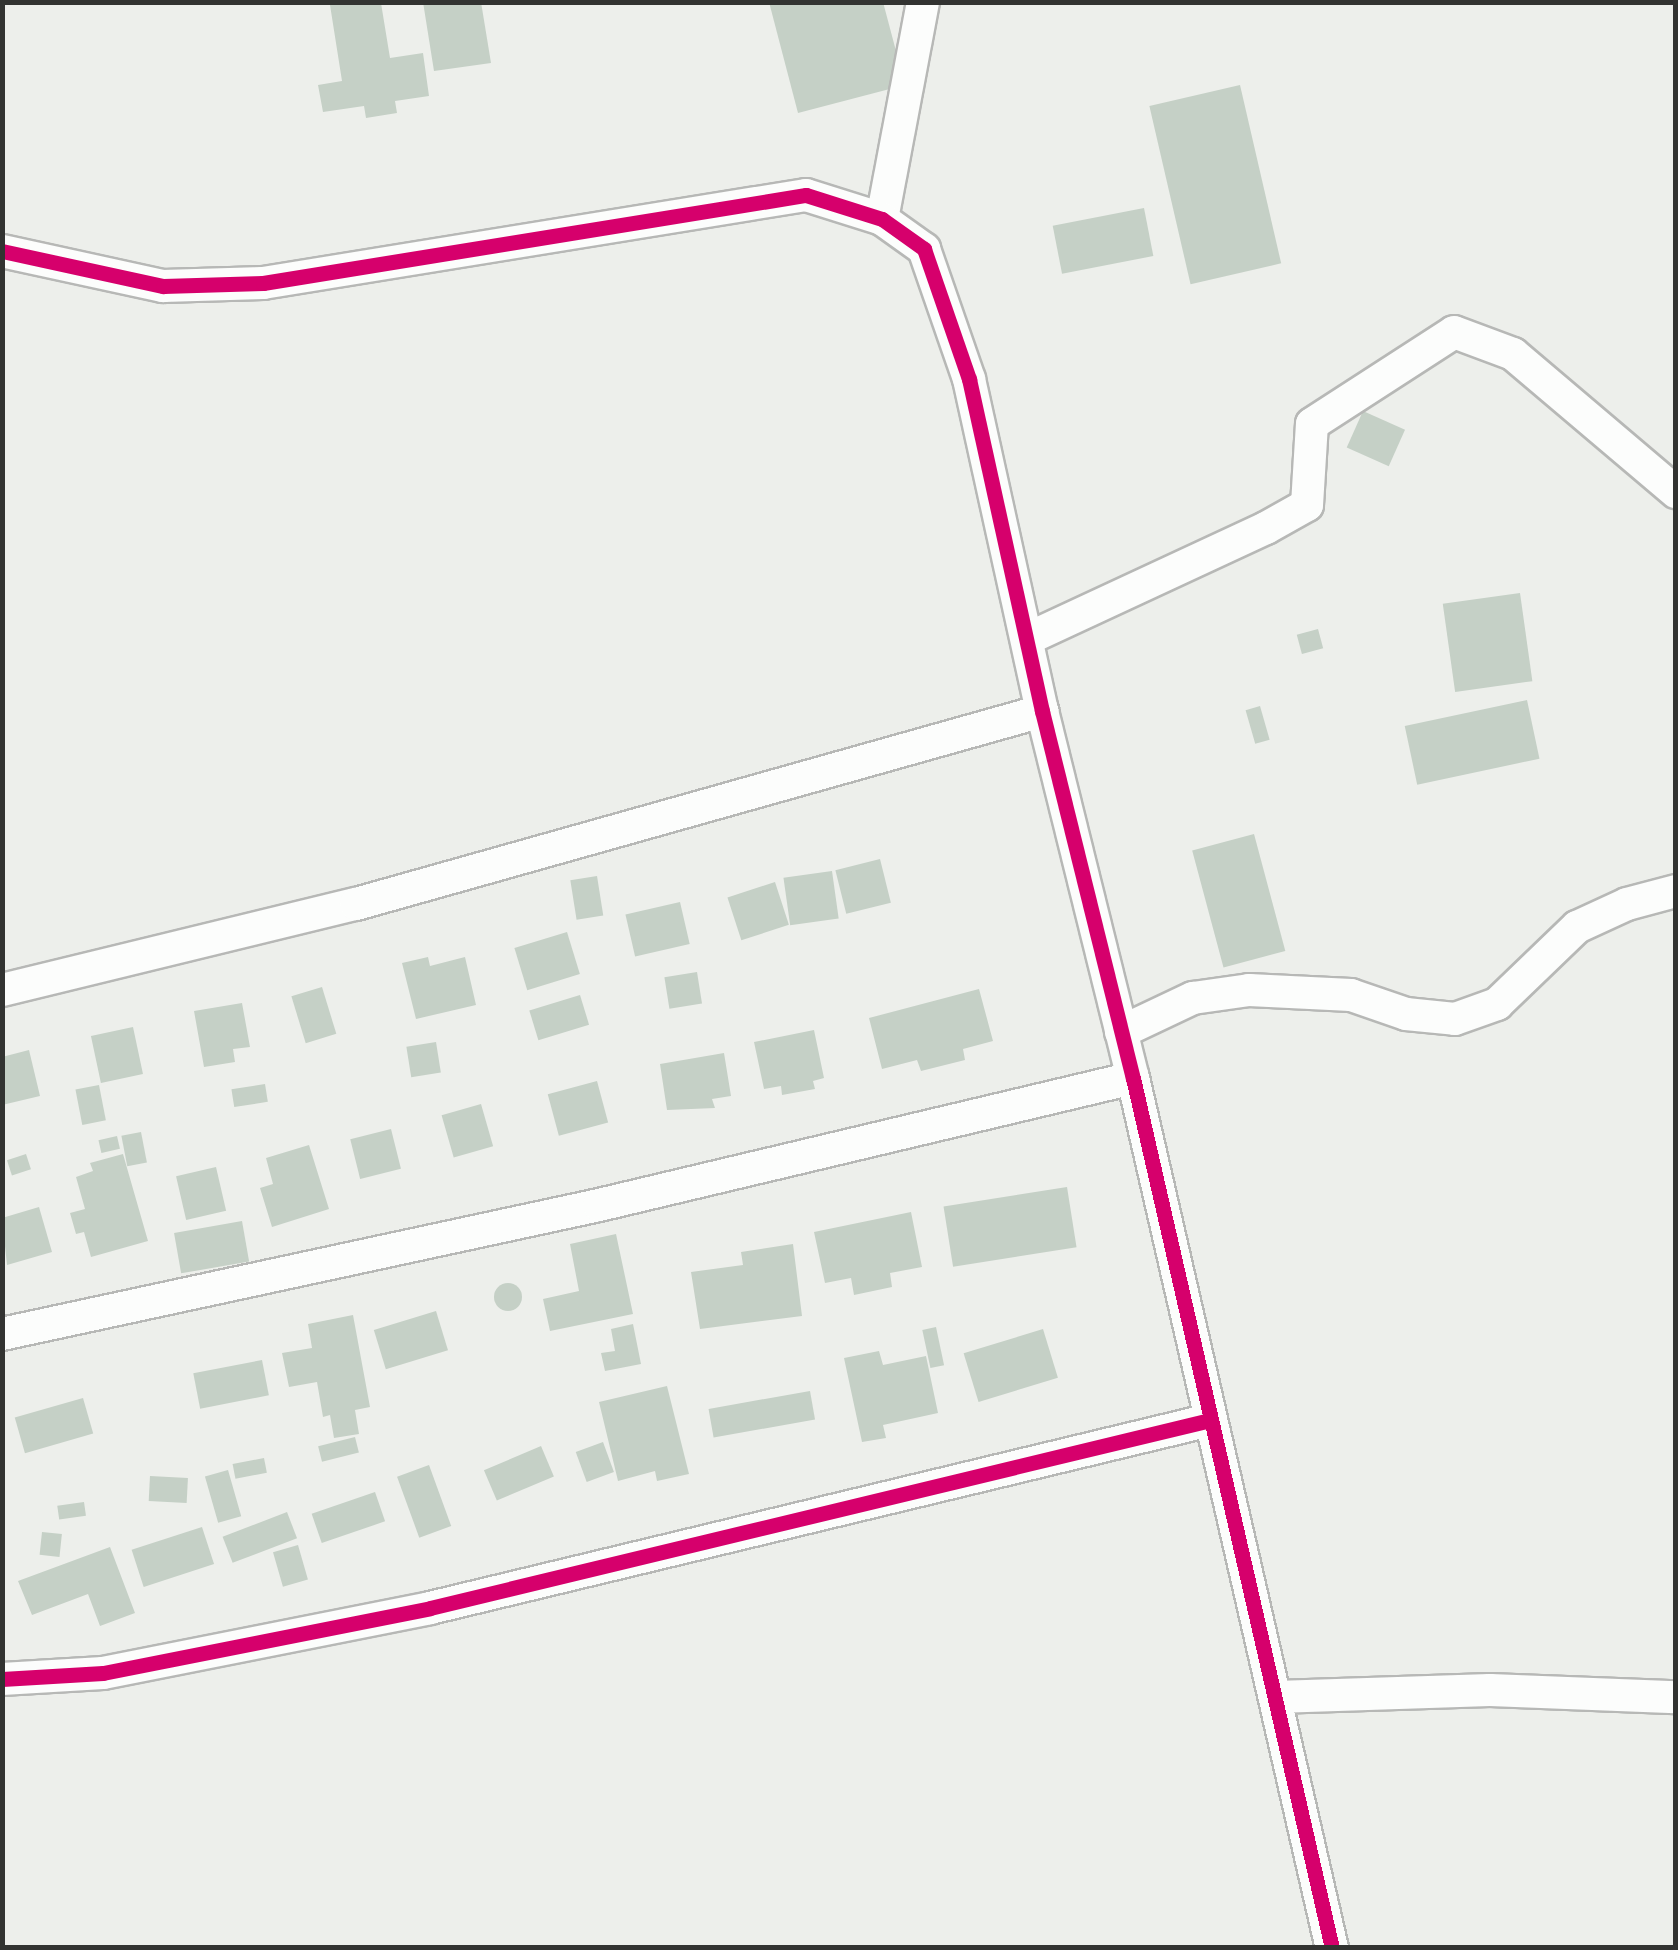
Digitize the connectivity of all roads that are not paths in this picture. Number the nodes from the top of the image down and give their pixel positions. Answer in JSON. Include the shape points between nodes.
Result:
{"nodes":[{"id":1,"x":923,"y":2,"type":"edge"},
{"id":2,"x":882,"y":219,"type":"junction"},
{"id":3,"x":2,"y":251,"type":"edge"},
{"id":4,"x":1676,"y":492,"type":"edge"},
{"id":5,"x":1027,"y":639,"type":"junction"},
{"id":6,"x":1042,"y":711,"type":"junction"},
{"id":7,"x":1676,"y":890,"type":"edge"},
{"id":8,"x":2,"y":990,"type":"edge"},
{"id":9,"x":1121,"y":1032,"type":"junction"},
{"id":10,"x":1133,"y":1078,"type":"junction"},
{"id":11,"x":2,"y":1334,"type":"edge"},
{"id":12,"x":1210,"y":1420,"type":"junction"},
{"id":13,"x":2,"y":1678,"type":"edge"},
{"id":14,"x":1276,"y":1696,"type":"junction"},
{"id":15,"x":1676,"y":1697,"type":"edge"},
{"id":16,"x":1332,"y":1948,"type":"edge"}],
"edges":[{"from":1,"to":2,"type":"street"},
{"from":2,"to":3,"type":"street","via":[[806,195],[263,283],[163,286]]},
{"from":2,"to":5,"type":"street","via":[[924,249],[970,379]]},
{"from":4,"to":5,"type":"street","via":[[1513,354],[1454,332],[1312,424],[1308,504]]},
{"from":5,"to":6,"type":"street"},
{"from":6,"to":8,"type":"street","via":[[356,904]]},
{"from":6,"to":9,"type":"street"},
{"from":7,"to":9,"type":"street","via":[[1577,926],[1498,1004],[1454,1018],[1406,1014],[1350,995],[1249,990],[1193,998]]},
{"from":9,"to":10,"type":"street"},
{"from":10,"to":11,"type":"street","via":[[600,1205]]},
{"from":10,"to":12,"type":"street"},
{"from":12,"to":13,"type":"street","via":[[430,1608],[103,1672]]},
{"from":12,"to":14,"type":"street"},
{"from":14,"to":15,"type":"street","via":[[1490,1690]]},
{"from":14,"to":16,"type":"street"}]}
